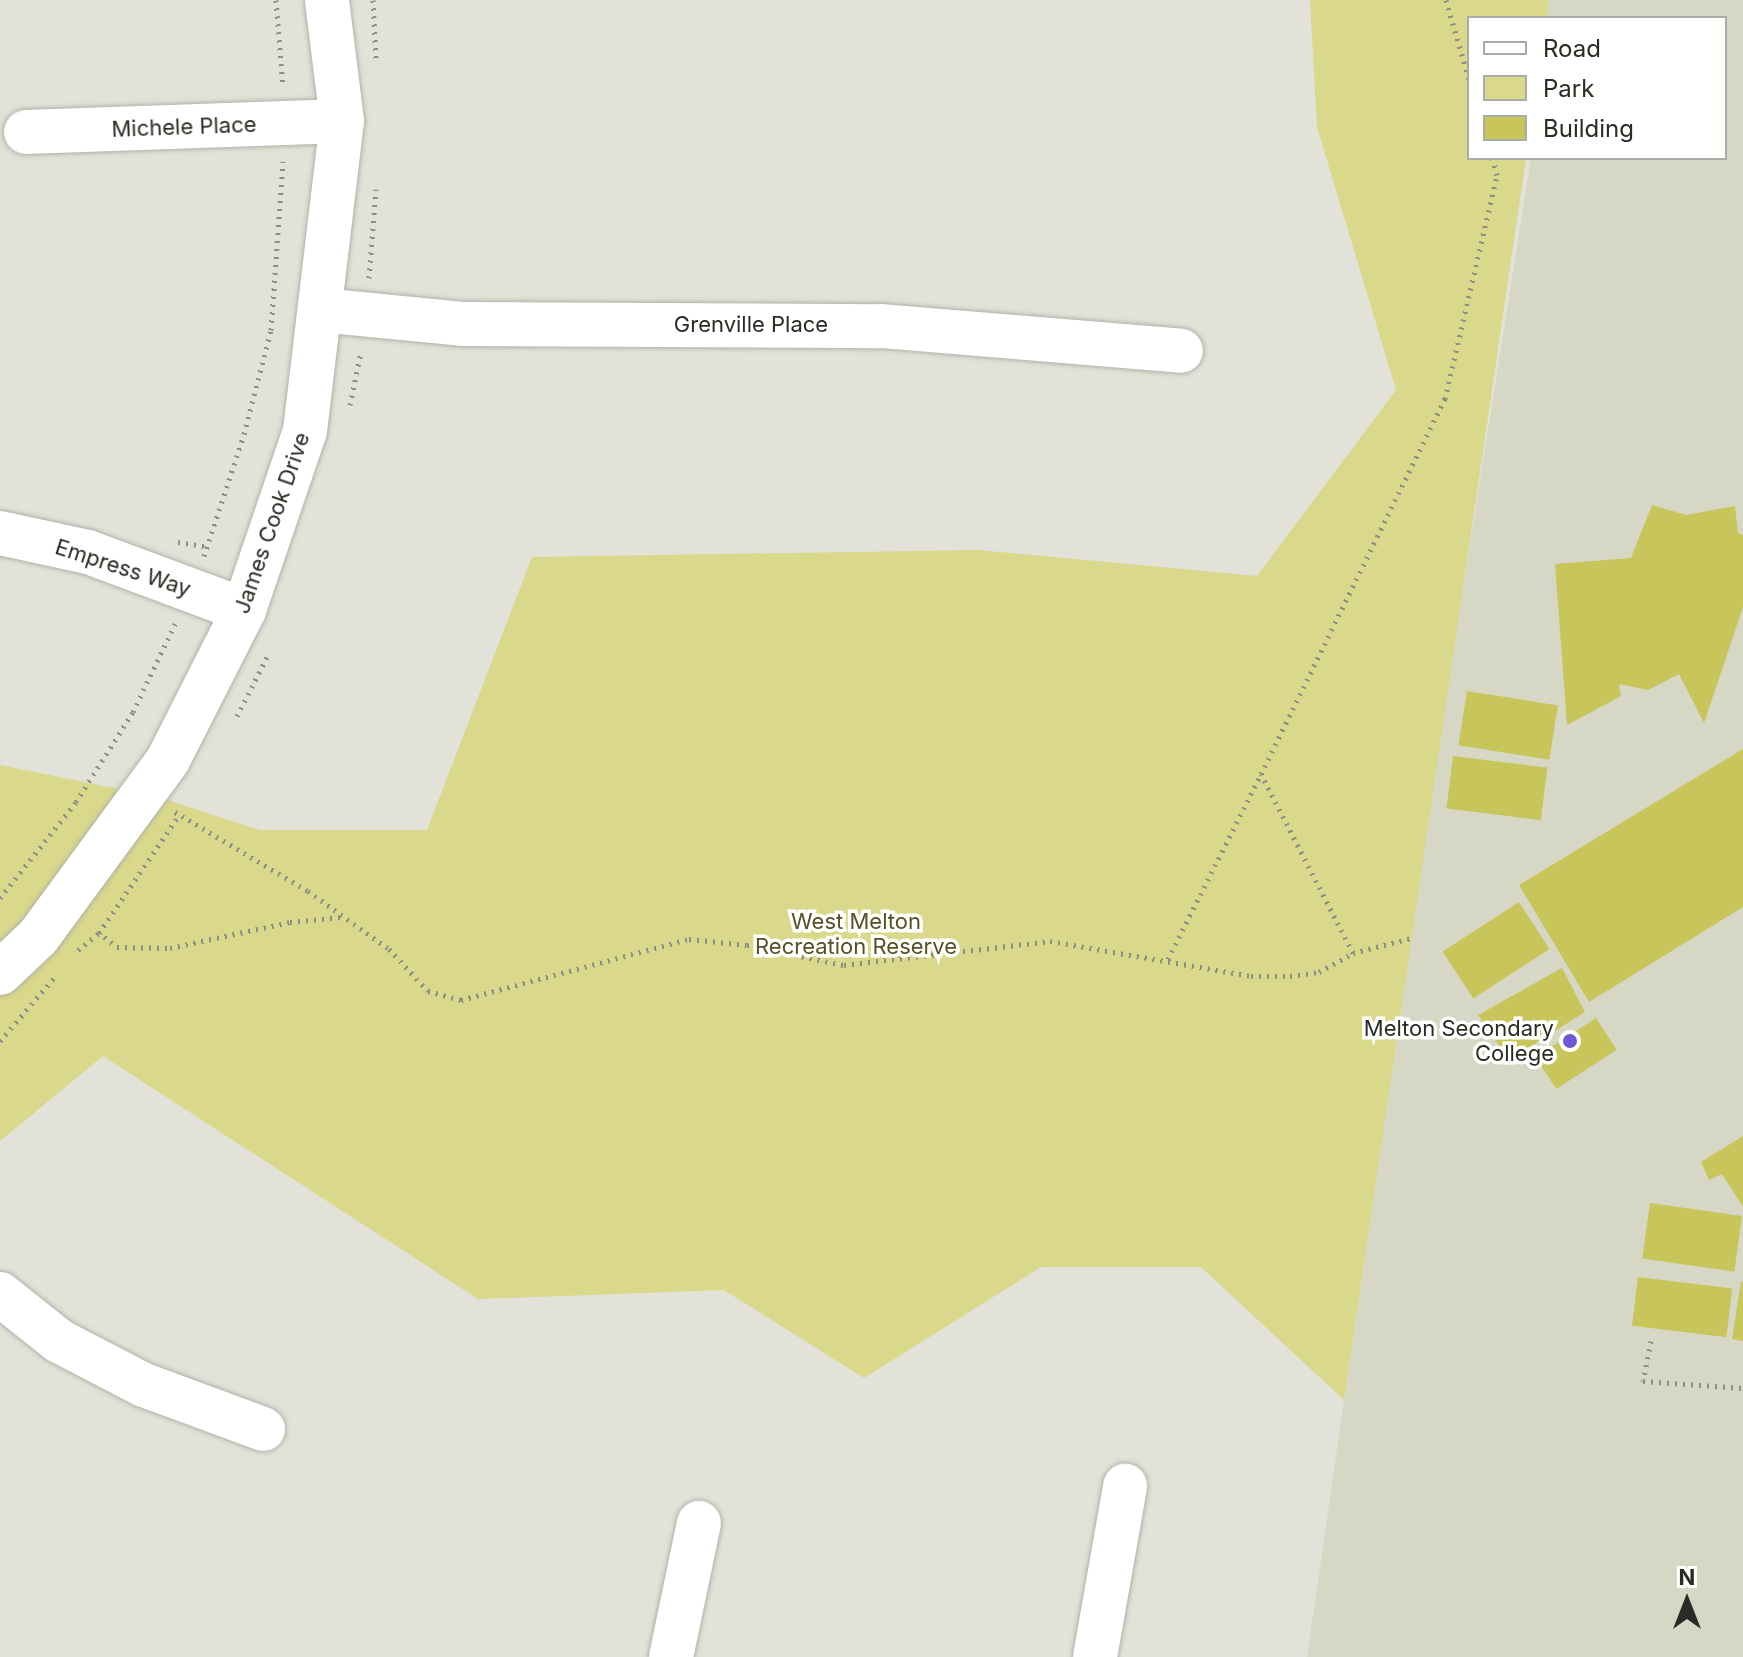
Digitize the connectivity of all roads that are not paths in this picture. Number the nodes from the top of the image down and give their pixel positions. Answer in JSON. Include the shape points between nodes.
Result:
{"nodes":[{"id":1,"x":327,"y":0,"type":"edge"},
{"id":2,"x":342,"y":121,"type":"junction"},
{"id":3,"x":26,"y":132,"type":"dead end"},
{"id":4,"x":320,"y":310,"type":"junction"},
{"id":5,"x":1181,"y":351,"type":"dead end"},
{"id":6,"x":0,"y":533,"type":"edge"},
{"id":7,"x":244,"y":610,"type":"junction"},
{"id":8,"x":0,"y":973,"type":"edge"},
{"id":9,"x":0,"y":1294,"type":"edge"},
{"id":10,"x":263,"y":1429,"type":"dead end"},
{"id":11,"x":1125,"y":1486,"type":"dead end"},
{"id":12,"x":699,"y":1523,"type":"dead end"},
{"id":13,"x":671,"y":1657,"type":"edge"},
{"id":14,"x":1095,"y":1657,"type":"edge"}],
"edges":[{"from":1,"to":2,"type":"street","name":"James Cook Drive"},
{"from":2,"to":3,"type":"street","name":"Michele Place"},
{"from":2,"to":4,"type":"street","name":"James Cook Drive"},
{"from":4,"to":5,"type":"street","name":"Grenville Place","via":[[462,324],[880,326]]},
{"from":4,"to":7,"type":"street","name":"James Cook Drive","via":[[305,431]]},
{"from":6,"to":7,"type":"street","name":"Empress Way","via":[[88,552]]},
{"from":7,"to":8,"type":"street","name":"James Cook Drive","via":[[168,760],[38,937]]},
{"from":9,"to":10,"type":"street","via":[[73,1348],[144,1385]]},
{"from":11,"to":14,"type":"street"},
{"from":12,"to":13,"type":"street"}]}
